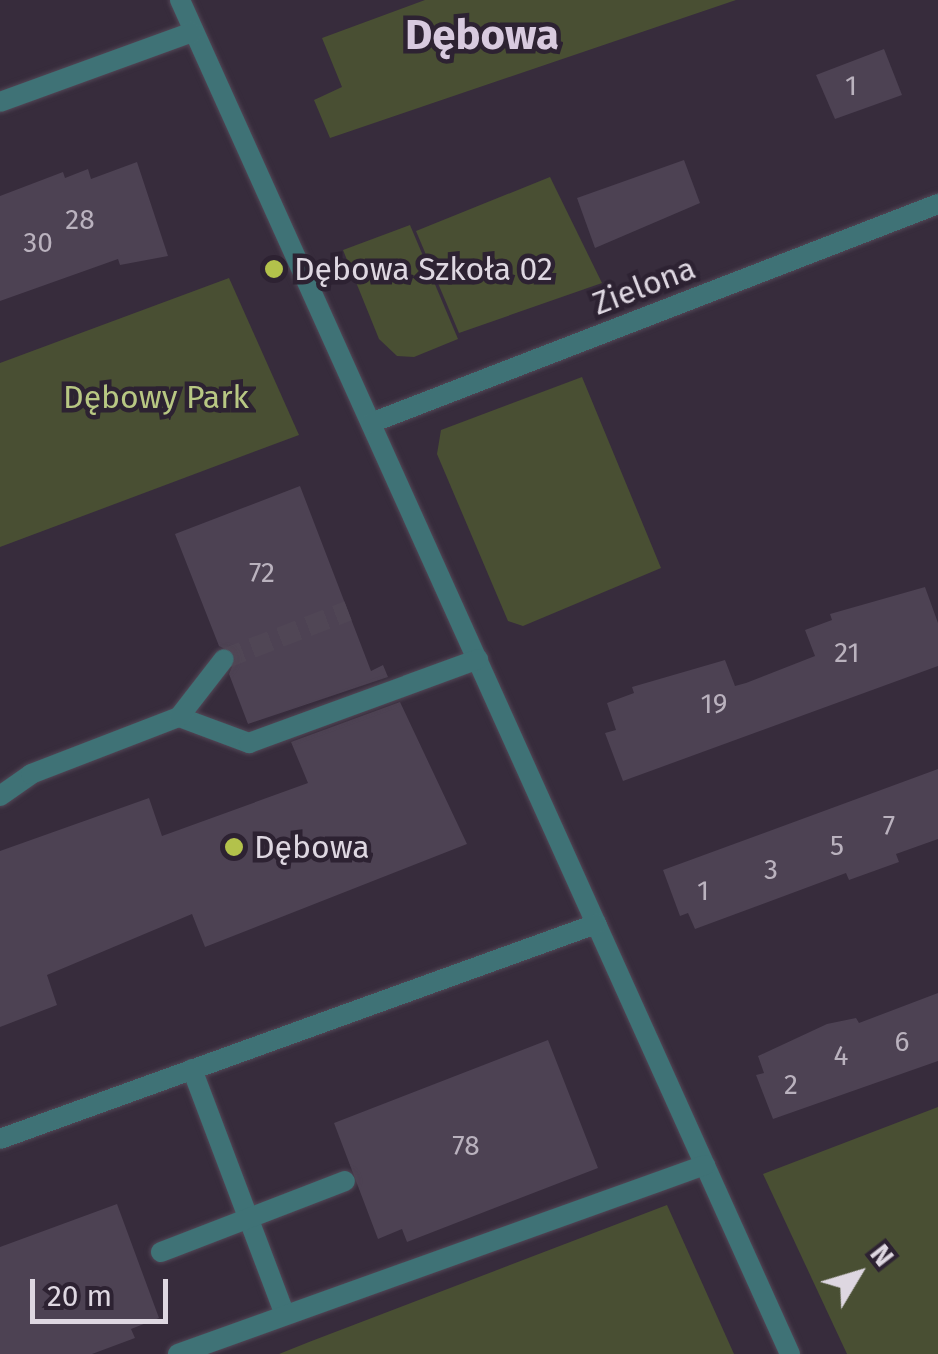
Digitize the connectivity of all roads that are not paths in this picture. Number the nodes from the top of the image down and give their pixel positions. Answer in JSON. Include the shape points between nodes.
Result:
{"nodes":[{"id":1,"x":180,"y":0,"type":"edge"},
{"id":2,"x":192,"y":32,"type":"junction"},
{"id":3,"x":0,"y":102,"type":"edge"},
{"id":4,"x":938,"y":204,"type":"edge"},
{"id":5,"x":371,"y":423,"type":"junction"},
{"id":6,"x":478,"y":658,"type":"junction"},
{"id":7,"x":224,"y":660,"type":"tunnel mouth"},
{"id":8,"x":179,"y":717,"type":"junction"},
{"id":9,"x":0,"y":796,"type":"edge"},
{"id":10,"x":596,"y":924,"type":"junction"},
{"id":11,"x":192,"y":1069,"type":"junction"},
{"id":12,"x":0,"y":1139,"type":"edge"},
{"id":13,"x":705,"y":1166,"type":"junction"},
{"id":14,"x":345,"y":1180,"type":"dead end"},
{"id":15,"x":248,"y":1217,"type":"junction"},
{"id":16,"x":160,"y":1252,"type":"dead end"},
{"id":17,"x":285,"y":1316,"type":"junction"},
{"id":18,"x":178,"y":1354,"type":"edge"},
{"id":19,"x":790,"y":1354,"type":"edge"}],
"edges":[{"from":1,"to":2,"type":"street"},
{"from":2,"to":3,"type":"street"},
{"from":2,"to":5,"type":"street"},
{"from":4,"to":5,"type":"street","name":"Zielona"},
{"from":5,"to":6,"type":"street"},
{"from":6,"to":8,"type":"street","via":[[249,742]]},
{"from":6,"to":10,"type":"street"},
{"from":7,"to":8,"type":"street"},
{"from":8,"to":9,"type":"street","via":[[31,774]]},
{"from":10,"to":11,"type":"street"},
{"from":10,"to":13,"type":"street"},
{"from":11,"to":12,"type":"street"},
{"from":11,"to":15,"type":"street"},
{"from":13,"to":17,"type":"street"},
{"from":13,"to":19,"type":"street"},
{"from":14,"to":15,"type":"street"},
{"from":15,"to":16,"type":"street"},
{"from":15,"to":17,"type":"street"},
{"from":17,"to":18,"type":"street"}]}
